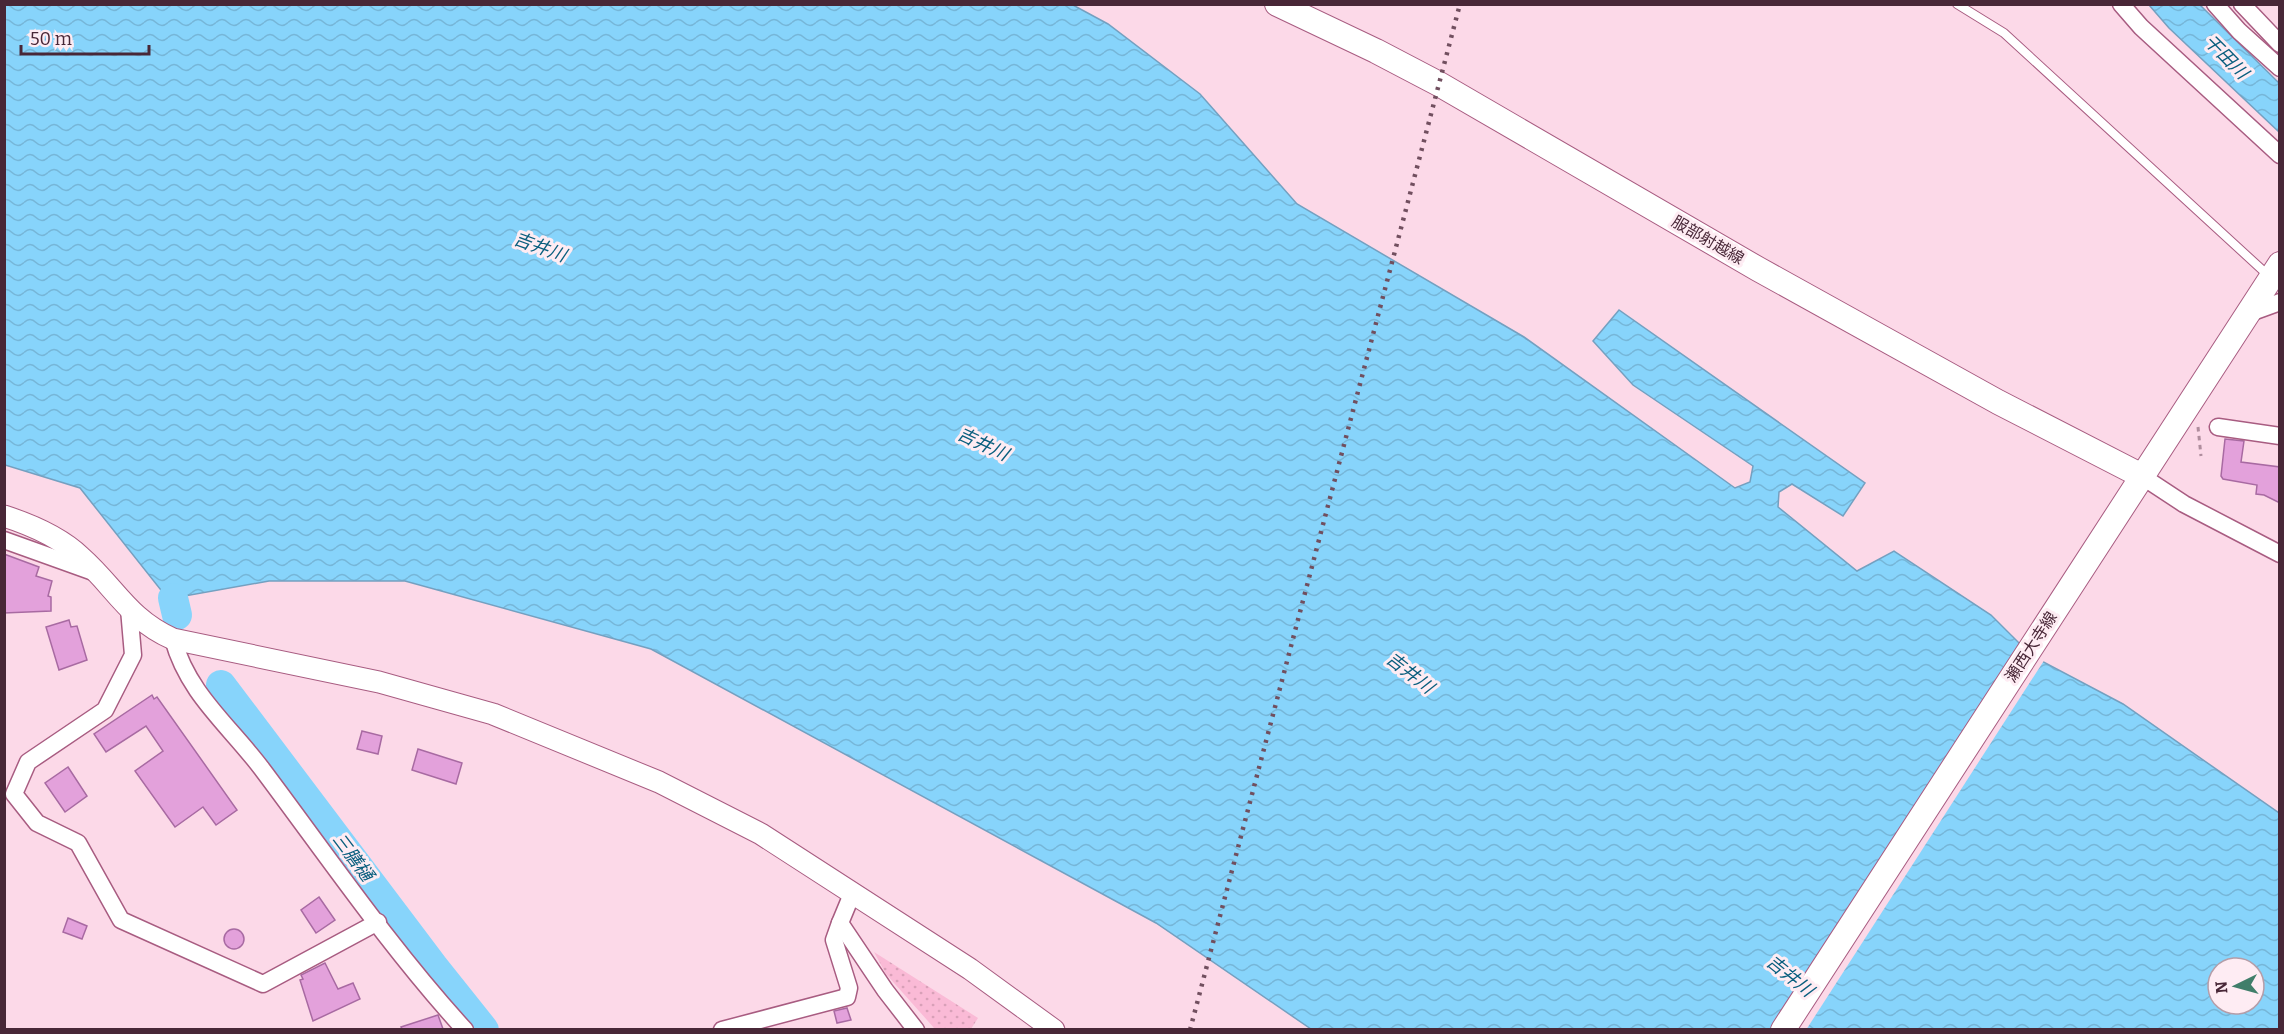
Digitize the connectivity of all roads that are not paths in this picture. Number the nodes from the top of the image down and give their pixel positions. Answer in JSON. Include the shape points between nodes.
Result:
{"nodes":[{"id":1,"x":1957,"y":4,"type":"edge"},
{"id":2,"x":2121,"y":4,"type":"edge"},
{"id":3,"x":2216,"y":4,"type":"edge"},
{"id":4,"x":2242,"y":4,"type":"edge"},
{"id":5,"x":1285,"y":7,"type":"edge"},
{"id":6,"x":2280,"y":44,"type":"edge"},
{"id":7,"x":2280,"y":68,"type":"edge"},
{"id":8,"x":2280,"y":155,"type":"edge"},
{"id":9,"x":2275,"y":271,"type":"edge"},
{"id":10,"x":2280,"y":302,"type":"edge"},
{"id":11,"x":2247,"y":314,"type":"junction"},
{"id":12,"x":2218,"y":427,"type":"dead end"},
{"id":13,"x":2280,"y":436,"type":"edge"},
{"id":14,"x":2138,"y":481,"type":"junction"},
{"id":15,"x":4,"y":516,"type":"edge"},
{"id":16,"x":4,"y":540,"type":"edge"},
{"id":17,"x":2260,"y":544,"type":"junction"},
{"id":18,"x":2280,"y":548,"type":"edge"},
{"id":19,"x":2280,"y":554,"type":"edge"},
{"id":20,"x":96,"y":573,"type":"junction"},
{"id":21,"x":129,"y":609,"type":"junction"},
{"id":22,"x":173,"y":639,"type":"junction"},
{"id":23,"x":852,"y":894,"type":"junction"},
{"id":24,"x":378,"y":922,"type":"junction"},
{"id":25,"x":840,"y":922,"type":"junction"},
{"id":26,"x":465,"y":1029,"type":"edge"},
{"id":27,"x":722,"y":1029,"type":"edge"},
{"id":28,"x":916,"y":1029,"type":"edge"},
{"id":29,"x":1054,"y":1029,"type":"edge"},
{"id":30,"x":1783,"y":1029,"type":"edge"}],
"edges":[{"from":1,"to":9,"type":"lane","via":[[2004,33]]},
{"from":2,"to":8,"type":"street"},
{"from":3,"to":7,"type":"street"},
{"from":4,"to":6,"type":"street"},
{"from":5,"to":14,"type":"main road","name":"服部射越線","via":[[1439,84],[1768,275]]},
{"from":9,"to":11,"type":"main road","name":"瀬西大寺線"},
{"from":10,"to":11,"type":"street"},
{"from":11,"to":14,"type":"main road","name":"瀬西大寺線"},
{"from":12,"to":13,"type":"street"},
{"from":14,"to":17,"type":"street"},
{"from":14,"to":30,"type":"main road","name":"瀬西大寺線"},
{"from":15,"to":20,"type":"street","via":[[62,541]]},
{"from":16,"to":20,"type":"street"},
{"from":17,"to":18,"type":"street"},
{"from":17,"to":19,"type":"street"},
{"from":20,"to":21,"type":"street"},
{"from":21,"to":22,"type":"street","via":[[150,629]]},
{"from":21,"to":24,"type":"street","via":[[133,655],[105,710],[28,762],[14,794],[37,823],[78,843],[121,920],[263,984]]},
{"from":22,"to":23,"type":"street","via":[[379,682],[493,714],[659,782],[761,834]]},
{"from":22,"to":24,"type":"street","via":[[180,664],[198,693],[244,745]]},
{"from":23,"to":25,"type":"street"},
{"from":23,"to":29,"type":"street"},
{"from":24,"to":26,"type":"street","via":[[429,990]]},
{"from":25,"to":27,"type":"street","via":[[834,940],[849,988],[847,997]]},
{"from":25,"to":28,"type":"street"}]}
